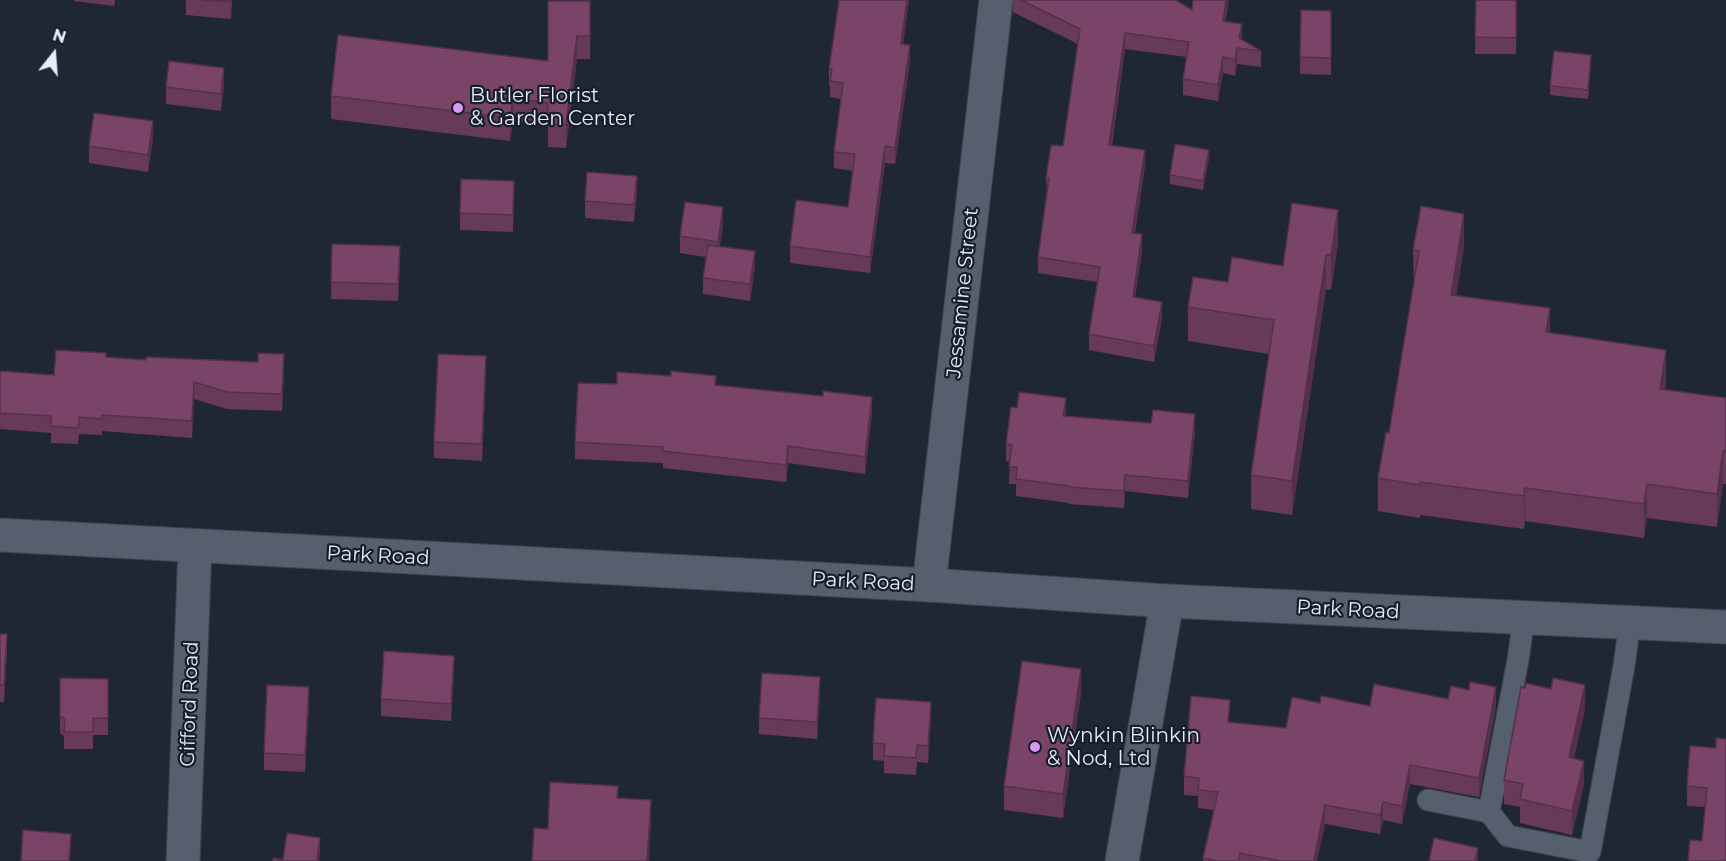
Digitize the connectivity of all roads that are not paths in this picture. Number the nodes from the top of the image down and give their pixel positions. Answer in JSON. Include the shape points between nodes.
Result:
{"nodes":[{"id":1,"x":996,"y":0,"type":"edge"},
{"id":2,"x":0,"y":536,"type":"edge"},
{"id":3,"x":195,"y":547,"type":"junction"},
{"id":4,"x":929,"y":585,"type":"junction"},
{"id":5,"x":1167,"y":601,"type":"junction"},
{"id":6,"x":1524,"y":618,"type":"junction"},
{"id":7,"x":1629,"y":623,"type":"junction"},
{"id":8,"x":1726,"y":627,"type":"edge"},
{"id":9,"x":1428,"y":800,"type":"dead end"},
{"id":10,"x":1489,"y":812,"type":"junction"},
{"id":11,"x":183,"y":861,"type":"edge"},
{"id":12,"x":1122,"y":861,"type":"edge"}],
"edges":[{"from":1,"to":4,"type":"main road","name":"Jessamine Street"},
{"from":2,"to":3,"type":"main road","name":"Park Road"},
{"from":3,"to":4,"type":"main road","name":"Park Road"},
{"from":3,"to":11,"type":"main road","name":"Gifford Road"},
{"from":4,"to":5,"type":"main road","name":"Park Road"},
{"from":5,"to":6,"type":"main road","name":"Park Road"},
{"from":5,"to":12,"type":"main road"},
{"from":6,"to":7,"type":"main road","name":"Park Road"},
{"from":6,"to":10,"type":"lane"},
{"from":7,"to":8,"type":"main road","name":"Park Road"},
{"from":7,"to":10,"type":"lane","via":[[1590,852],[1508,836]]},
{"from":9,"to":10,"type":"lane"}]}
